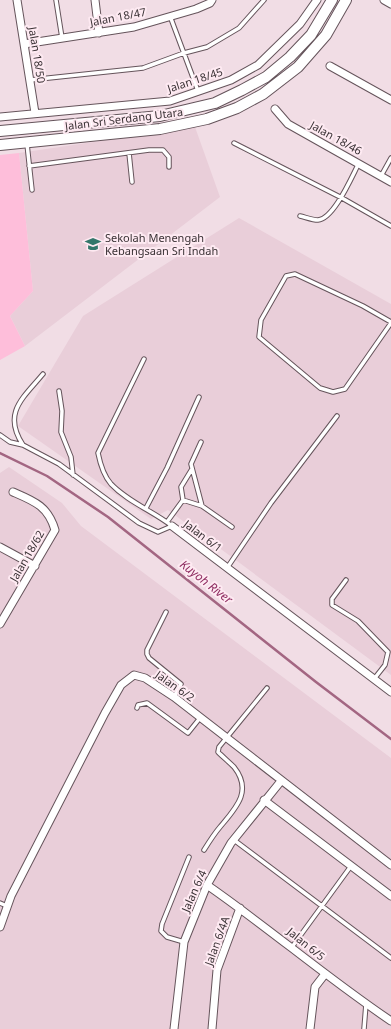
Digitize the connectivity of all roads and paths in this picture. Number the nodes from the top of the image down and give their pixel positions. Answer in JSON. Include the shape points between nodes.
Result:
{"nodes":[{"id":1,"x":17,"y":0,"type":"edge"},
{"id":2,"x":56,"y":0,"type":"edge"},
{"id":3,"x":95,"y":0,"type":"edge"},
{"id":4,"x":212,"y":0,"type":"edge"},
{"id":5,"x":264,"y":0,"type":"edge"},
{"id":6,"x":317,"y":0,"type":"edge"},
{"id":7,"x":332,"y":0,"type":"edge"},
{"id":8,"x":346,"y":0,"type":"edge"},
{"id":9,"x":384,"y":0,"type":"edge"},
{"id":10,"x":391,"y":4,"type":"edge"},
{"id":11,"x":170,"y":16,"type":"junction"},
{"id":12,"x":99,"y":32,"type":"junction"},
{"id":13,"x":62,"y":38,"type":"junction"},
{"id":14,"x":24,"y":44,"type":"junction"},
{"id":15,"x":183,"y":53,"type":"junction"},
{"id":16,"x":330,"y":66,"type":"dead end"},
{"id":17,"x":30,"y":80,"type":"junction"},
{"id":18,"x":198,"y":91,"type":"junction"},
{"id":19,"x":391,"y":100,"type":"edge"},
{"id":20,"x":275,"y":109,"type":"dead end"},
{"id":21,"x":34,"y":114,"type":"junction"},
{"id":22,"x":0,"y":117,"type":"edge"},
{"id":23,"x":0,"y":131,"type":"edge"},
{"id":24,"x":27,"y":142,"type":"junction"},
{"id":25,"x":234,"y":142,"type":"dead end"},
{"id":26,"x":0,"y":145,"type":"edge"},
{"id":27,"x":130,"y":153,"type":"junction"},
{"id":28,"x":391,"y":158,"type":"edge"},
{"id":29,"x":359,"y":163,"type":"junction"},
{"id":30,"x":29,"y":166,"type":"junction"},
{"id":31,"x":169,"y":167,"type":"dead end"},
{"id":32,"x":381,"y":176,"type":"junction"},
{"id":33,"x":132,"y":182,"type":"dead end"},
{"id":34,"x":391,"y":182,"type":"edge"},
{"id":35,"x":32,"y":190,"type":"dead end"},
{"id":36,"x":342,"y":198,"type":"junction"},
{"id":37,"x":300,"y":216,"type":"dead end"},
{"id":38,"x":391,"y":226,"type":"edge"},
{"id":39,"x":391,"y":323,"type":"edge"},
{"id":40,"x":144,"y":359,"type":"dead end"},
{"id":41,"x":43,"y":374,"type":"dead end"},
{"id":42,"x":59,"y":391,"type":"dead end"},
{"id":43,"x":199,"y":397,"type":"dead end"},
{"id":44,"x":337,"y":416,"type":"dead end"},
{"id":45,"x":0,"y":435,"type":"edge"},
{"id":46,"x":201,"y":442,"type":"dead end"},
{"id":47,"x":23,"y":445,"type":"junction"},
{"id":48,"x":192,"y":469,"type":"junction"},
{"id":49,"x":73,"y":475,"type":"junction"},
{"id":50,"x":13,"y":492,"type":"dead end"},
{"id":51,"x":183,"y":500,"type":"junction"},
{"id":52,"x":202,"y":506,"type":"junction"},
{"id":53,"x":146,"y":508,"type":"junction"},
{"id":54,"x":170,"y":524,"type":"junction"},
{"id":55,"x":232,"y":528,"type":"dead end"},
{"id":56,"x":0,"y":547,"type":"edge"},
{"id":57,"x":35,"y":566,"type":"junction"},
{"id":58,"x":227,"y":568,"type":"junction"},
{"id":59,"x":346,"y":580,"type":"dead end"},
{"id":60,"x":166,"y":612,"type":"dead end"},
{"id":61,"x":0,"y":624,"type":"edge"},
{"id":62,"x":389,"y":652,"type":"edge"},
{"id":63,"x":374,"y":679,"type":"junction"},
{"id":64,"x":267,"y":688,"type":"dead end"},
{"id":65,"x":390,"y":690,"type":"edge"},
{"id":66,"x":174,"y":697,"type":"junction"},
{"id":67,"x":137,"y":708,"type":"dead end"},
{"id":68,"x":200,"y":718,"type":"junction"},
{"id":69,"x":227,"y":738,"type":"junction"},
{"id":70,"x":281,"y":781,"type":"junction"},
{"id":71,"x":264,"y":800,"type":"junction"},
{"id":72,"x":234,"y":840,"type":"junction"},
{"id":73,"x":204,"y":850,"type":"dead end"},
{"id":74,"x":189,"y":857,"type":"dead end"},
{"id":75,"x":391,"y":865,"type":"edge"},
{"id":76,"x":351,"y":866,"type":"junction"},
{"id":77,"x":207,"y":884,"type":"junction"},
{"id":78,"x":391,"y":896,"type":"edge"},
{"id":79,"x":0,"y":903,"type":"edge"},
{"id":80,"x":7,"y":906,"type":"junction"},
{"id":81,"x":323,"y":906,"type":"junction"},
{"id":82,"x":240,"y":908,"type":"junction"},
{"id":83,"x":0,"y":928,"type":"edge"},
{"id":84,"x":184,"y":942,"type":"junction"},
{"id":85,"x":292,"y":947,"type":"junction"},
{"id":86,"x":391,"y":958,"type":"edge"},
{"id":87,"x":325,"y":974,"type":"junction"},
{"id":88,"x":366,"y":1004,"type":"junction"},
{"id":89,"x":391,"y":1021,"type":"edge"},
{"id":90,"x":174,"y":1029,"type":"edge"},
{"id":91,"x":212,"y":1029,"type":"edge"},
{"id":92,"x":310,"y":1029,"type":"edge"},
{"id":93,"x":364,"y":1029,"type":"edge"}],
"edges":[{"from":1,"to":14,"type":"street","name":"Jalan 18/50"},
{"from":2,"to":13,"type":"lane"},
{"from":3,"to":12,"type":"street"},
{"from":4,"to":11,"type":"street","name":"Jalan 18/47","via":[[196,9]]},
{"from":5,"to":15,"type":"lane","via":[[239,28],[206,47]]},
{"from":6,"to":18,"type":"street","name":"Jalan 18/45","via":[[300,24],[258,65],[231,80]]},
{"from":7,"to":23,"type":"street","name":"Jalan Sri Serdang Utara","via":[[311,35],[290,57],[266,77],[215,103],[160,116]]},
{"from":8,"to":24,"type":"street","name":"Jalan Sri Serdang Utara","via":[[326,35],[298,66],[263,94],[237,108],[207,119],[160,129]]},
{"from":9,"to":10,"type":"street"},
{"from":11,"to":12,"type":"street","name":"Jalan 18/47","via":[[134,27]]},
{"from":11,"to":15,"type":"lane"},
{"from":12,"to":13,"type":"street","name":"Jalan 18/47"},
{"from":13,"to":14,"type":"street","name":"Jalan 18/47"},
{"from":14,"to":17,"type":"street","name":"Jalan 18/50"},
{"from":15,"to":17,"type":"lane","via":[[143,68]]},
{"from":15,"to":18,"type":"lane"},
{"from":16,"to":19,"type":"street"},
{"from":17,"to":21,"type":"street","name":"Jalan 18/50"},
{"from":18,"to":21,"type":"street","name":"Jalan 18/45","via":[[170,101]]},
{"from":20,"to":29,"type":"street","name":"Jalan 18/46","via":[[288,124]]},
{"from":21,"to":22,"type":"street","name":"Jalan 18/45"},
{"from":24,"to":26,"type":"street","name":"Jalan Sri Serdang Utara"},
{"from":24,"to":30,"type":"lane"},
{"from":25,"to":36,"type":"lane"},
{"from":27,"to":30,"type":"lane"},
{"from":27,"to":31,"type":"lane","via":[[163,150],[169,157]]},
{"from":27,"to":33,"type":"lane"},
{"from":28,"to":32,"type":"lane"},
{"from":29,"to":32,"type":"street","name":"Jalan 18/46"},
{"from":29,"to":36,"type":"lane"},
{"from":30,"to":35,"type":"lane"},
{"from":32,"to":34,"type":"street","name":"Jalan 18/46"},
{"from":36,"to":37,"type":"lane","via":[[325,217],[318,220]]},
{"from":36,"to":38,"type":"lane"},
{"from":39,"to":39,"type":"lane","via":[[345,389],[333,392],[320,388],[259,337],[261,320],[286,276],[295,274],[357,303]]},
{"from":40,"to":53,"type":"lane","name":"Jalan 6/1","via":[[98,453],[100,463],[111,483],[127,497]]},
{"from":41,"to":47,"type":"lane","via":[[18,404],[13,423]]},
{"from":42,"to":49,"type":"lane","via":[[62,411],[61,432],[71,457]]},
{"from":43,"to":53,"type":"lane"},
{"from":44,"to":58,"type":"lane","via":[[271,503]]},
{"from":45,"to":47,"type":"lane","via":[[10,442]]},
{"from":46,"to":48,"type":"lane","via":[[191,464]]},
{"from":47,"to":49,"type":"lane","via":[[59,464]]},
{"from":48,"to":51,"type":"lane","via":[[181,487]]},
{"from":48,"to":52,"type":"lane"},
{"from":49,"to":54,"type":"lane","via":[[139,523],[158,532]]},
{"from":50,"to":57,"type":"street","name":"Jalan 18/62","via":[[37,502],[53,523],[55,530]]},
{"from":51,"to":52,"type":"lane"},
{"from":51,"to":54,"type":"lane"},
{"from":52,"to":55,"type":"lane"},
{"from":53,"to":54,"type":"lane","name":"Jalan 6/1"},
{"from":54,"to":58,"type":"street","name":"Jalan 6/1"},
{"from":56,"to":57,"type":"street"},
{"from":57,"to":61,"type":"street","name":"Jalan 18/62"},
{"from":58,"to":63,"type":"street","name":"Jalan 6/1"},
{"from":59,"to":62,"type":"lane","via":[[332,599],[332,605],[358,622]]},
{"from":60,"to":66,"type":"lane","via":[[147,654],[181,684]]},
{"from":62,"to":63,"type":"lane","via":[[385,665]]},
{"from":63,"to":65,"type":"street","name":"Jalan 6/1"},
{"from":64,"to":69,"type":"lane"},
{"from":66,"to":68,"type":"street","name":"Jalan 6/2"},
{"from":66,"to":80,"type":"street","name":"Jalan 6/2","via":[[145,678],[134,675],[121,685]]},
{"from":67,"to":68,"type":"lane","via":[[138,705],[147,703],[188,733]]},
{"from":68,"to":69,"type":"street","name":"Jalan 6/2"},
{"from":69,"to":70,"type":"street","name":"Jalan 6/2"},
{"from":69,"to":73,"type":"lane","via":[[218,752],[234,767],[242,782],[242,792],[238,806]]},
{"from":70,"to":71,"type":"street","name":"Jalan 6/4"},
{"from":70,"to":75,"type":"street","name":"Jalan 6/2"},
{"from":71,"to":72,"type":"street","name":"Jalan 6/4"},
{"from":71,"to":76,"type":"street"},
{"from":72,"to":77,"type":"street","name":"Jalan 6/4"},
{"from":72,"to":81,"type":"lane"},
{"from":74,"to":84,"type":"lane","via":[[161,931],[167,937]]},
{"from":76,"to":78,"type":"street"},
{"from":76,"to":81,"type":"lane"},
{"from":77,"to":82,"type":"street","name":"Jalan 6/5"},
{"from":77,"to":84,"type":"street","name":"Jalan 6/4"},
{"from":79,"to":80,"type":"lane"},
{"from":80,"to":83,"type":"street","name":"Jalan 6/2"},
{"from":81,"to":85,"type":"lane"},
{"from":81,"to":86,"type":"lane"},
{"from":82,"to":85,"type":"street","name":"Jalan 6/5"},
{"from":82,"to":91,"type":"street","name":"Jalan 6/4A","via":[[217,970]]},
{"from":84,"to":90,"type":"street","name":"Jalan 6/4"},
{"from":85,"to":87,"type":"street","name":"Jalan 6/5"},
{"from":87,"to":88,"type":"street","name":"Jalan 6/5"},
{"from":87,"to":92,"type":"street","via":[[315,988]]},
{"from":88,"to":89,"type":"street","name":"Jalan 6/5"},
{"from":88,"to":93,"type":"lane"}]}
